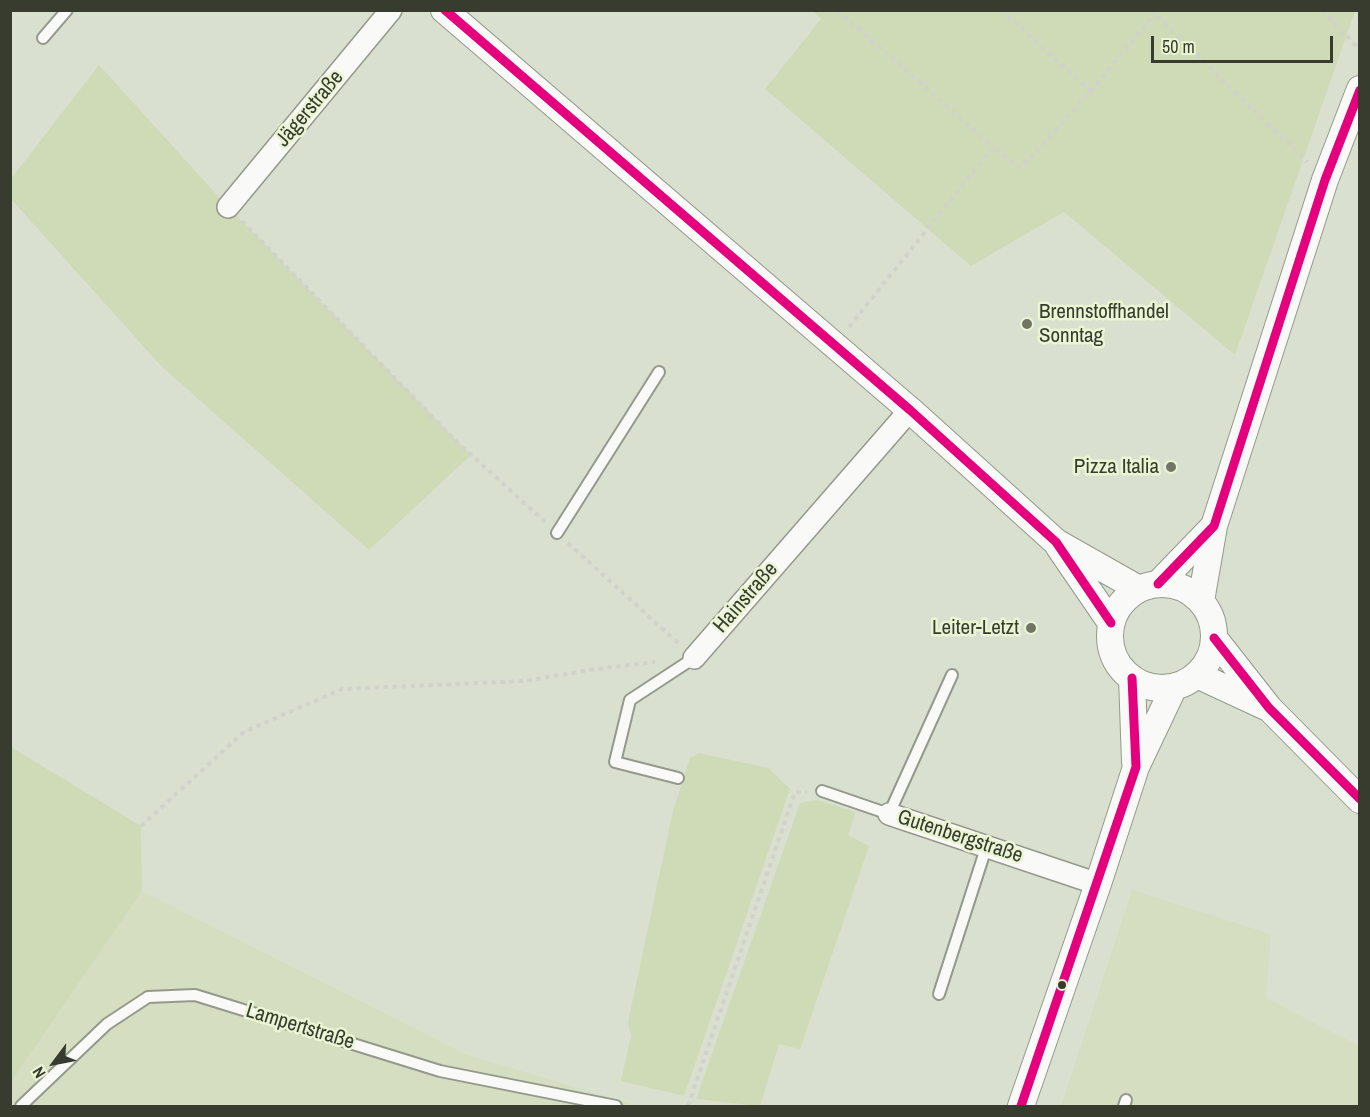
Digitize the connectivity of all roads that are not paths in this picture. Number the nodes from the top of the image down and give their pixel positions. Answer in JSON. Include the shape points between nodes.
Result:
{"nodes":[{"id":1,"x":67,"y":10,"type":"edge"},
{"id":2,"x":392,"y":10,"type":"edge"},
{"id":3,"x":444,"y":10,"type":"edge"},
{"id":4,"x":43,"y":38,"type":"dead end"},
{"id":5,"x":1359,"y":89,"type":"edge"},
{"id":6,"x":228,"y":207,"type":"road end"},
{"id":7,"x":659,"y":372,"type":"dead end"},
{"id":8,"x":910,"y":410,"type":"junction"},
{"id":9,"x":1214,"y":526,"type":"junction"},
{"id":10,"x":557,"y":533,"type":"road end"},
{"id":11,"x":1056,"y":542,"type":"junction"},
{"id":12,"x":1148,"y":586,"type":"junction"},
{"id":13,"x":1201,"y":601,"type":"junction"},
{"id":14,"x":1111,"y":623,"type":"junction"},
{"id":15,"x":1214,"y":638,"type":"junction"},
{"id":16,"x":694,"y":658,"type":"joint"},
{"id":17,"x":952,"y":675,"type":"dead end"},
{"id":18,"x":1197,"y":675,"type":"junction"},
{"id":19,"x":1132,"y":678,"type":"junction"},
{"id":20,"x":1174,"y":687,"type":"junction"},
{"id":21,"x":1269,"y":708,"type":"junction"},
{"id":22,"x":1136,"y":767,"type":"junction"},
{"id":23,"x":678,"y":778,"type":"dead end"},
{"id":24,"x":822,"y":790,"type":"road end"},
{"id":25,"x":1359,"y":800,"type":"edge"},
{"id":26,"x":889,"y":814,"type":"junction"},
{"id":27,"x":987,"y":845,"type":"junction"},
{"id":28,"x":1098,"y":884,"type":"junction"},
{"id":29,"x":939,"y":994,"type":"dead end"},
{"id":30,"x":21,"y":1107,"type":"edge"},
{"id":31,"x":616,"y":1107,"type":"edge"},
{"id":32,"x":1021,"y":1107,"type":"edge"}],
"edges":[{"from":1,"to":4,"type":"lane"},
{"from":2,"to":6,"type":"street","name":"Jägerstraße"},
{"from":3,"to":8,"type":"street"},
{"from":5,"to":9,"type":"street","via":[[1325,180]]},
{"from":7,"to":10,"type":"lane"},
{"from":8,"to":11,"type":"street"},
{"from":8,"to":16,"type":"street","name":"Hainstraße"},
{"from":9,"to":12,"type":"street"},
{"from":9,"to":13,"type":"street"},
{"from":11,"to":12,"type":"street"},
{"from":11,"to":14,"type":"street"},
{"from":12,"to":13,"type":"street","via":[[1174,585]]},
{"from":12,"to":14,"type":"street","via":[[1117,609]]},
{"from":13,"to":15,"type":"street","via":[[1210,617]]},
{"from":14,"to":19,"type":"street","via":[[1112,651],[1123,671]]},
{"from":15,"to":18,"type":"street","via":[[1211,652]]},
{"from":15,"to":21,"type":"street"},
{"from":16,"to":23,"type":"lane","via":[[630,700],[615,762]]},
{"from":17,"to":26,"type":"lane"},
{"from":18,"to":20,"type":"street"},
{"from":18,"to":21,"type":"street"},
{"from":19,"to":20,"type":"street","via":[[1159,688]]},
{"from":19,"to":22,"type":"street"},
{"from":20,"to":22,"type":"street"},
{"from":21,"to":25,"type":"street"},
{"from":22,"to":28,"type":"street"},
{"from":24,"to":26,"type":"lane","name":"Gutenbergstraße"},
{"from":26,"to":27,"type":"street","name":"Gutenbergstraße"},
{"from":27,"to":28,"type":"street","name":"Gutenbergstraße"},
{"from":27,"to":29,"type":"lane"},
{"from":28,"to":32,"type":"street"},
{"from":30,"to":31,"type":"lane","name":"Lampertstraße","via":[[107,1024],[148,997],[195,995],[440,1071]]}]}
